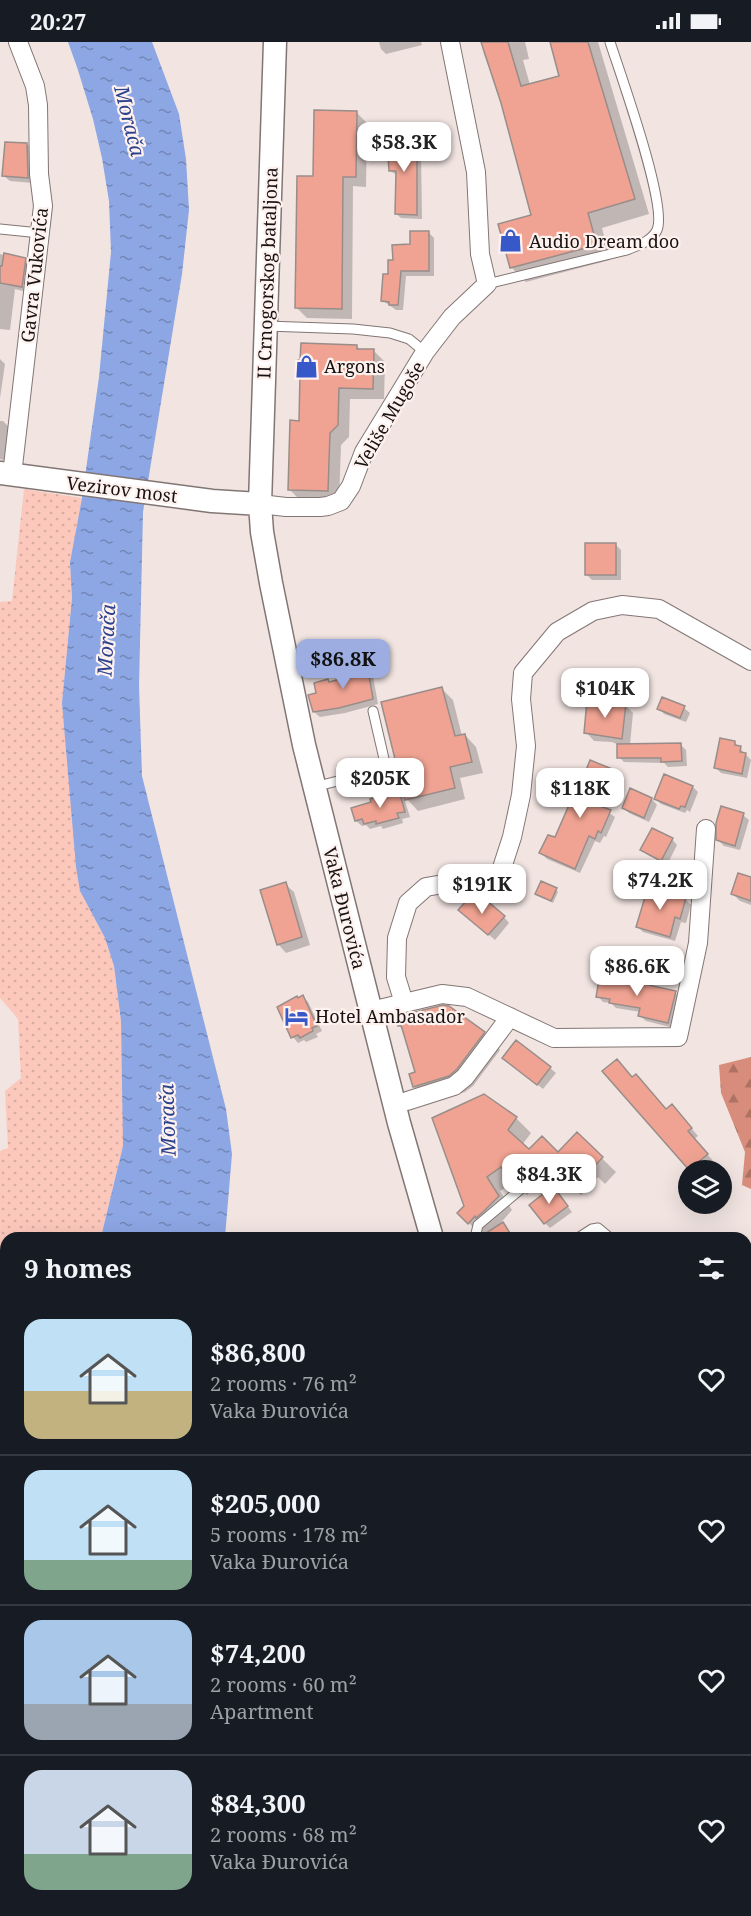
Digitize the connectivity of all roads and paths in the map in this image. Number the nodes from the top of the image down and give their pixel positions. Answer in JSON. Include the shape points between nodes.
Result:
{"nodes":[{"id":1,"x":18,"y":42,"type":"edge"},
{"id":2,"x":275,"y":42,"type":"edge"},
{"id":3,"x":450,"y":42,"type":"edge"},
{"id":4,"x":610,"y":42,"type":"edge"},
{"id":5,"x":0,"y":229,"type":"edge"},
{"id":6,"x":40,"y":233,"type":"junction"},
{"id":7,"x":487,"y":284,"type":"junction"},
{"id":8,"x":265,"y":326,"type":"junction"},
{"id":9,"x":425,"y":352,"type":"junction"},
{"id":10,"x":12,"y":475,"type":"edge"},
{"id":11,"x":260,"y":504,"type":"junction"},
{"id":12,"x":751,"y":661,"type":"edge"},
{"id":13,"x":373,"y":711,"type":"dead end"},
{"id":14,"x":314,"y":787,"type":"junction"},
{"id":15,"x":706,"y":830,"type":"dead end"},
{"id":16,"x":404,"y":1003,"type":"junction"},
{"id":17,"x":371,"y":1011,"type":"junction"},
{"id":18,"x":510,"y":1017,"type":"junction"},
{"id":19,"x":407,"y":1101,"type":"dead end"},
{"id":20,"x":541,"y":1172,"type":"dead end"},
{"id":21,"x":430,"y":1232,"type":"edge"},
{"id":22,"x":476,"y":1232,"type":"edge"},
{"id":23,"x":587,"y":1232,"type":"edge"},
{"id":24,"x":603,"y":1232,"type":"edge"}],
"edges":[{"from":1,"to":6,"type":"street","name":"Gavra Vukovića","via":[[38,105],[43,206]]},
{"from":2,"to":8,"type":"street","name":"II Crnogorskog bataljona"},
{"from":3,"to":7,"type":"street","via":[[476,172],[480,254]]},
{"from":4,"to":7,"type":"lane","via":[[652,178],[659,217],[656,231],[647,241],[627,250]]},
{"from":5,"to":6,"type":"lane"},
{"from":6,"to":10,"type":"street","name":"Gavra Vukovića"},
{"from":7,"to":9,"type":"street","name":"Veliše Mugoše","via":[[452,317]]},
{"from":8,"to":9,"type":"lane","name":"Veliše Mugoše","via":[[390,333],[409,339]]},
{"from":8,"to":11,"type":"street","name":"II Crnogorskog bataljona"},
{"from":9,"to":11,"type":"street","name":"Veliše Mugoše","via":[[364,452],[341,501],[320,507]]},
{"from":10,"to":11,"type":"street","name":"Vezirov most"},
{"from":11,"to":14,"type":"street","name":"Vaka Đurovića","via":[[271,583]]},
{"from":12,"to":16,"type":"street","via":[[659,609],[622,605],[593,611],[557,632],[523,673],[521,699],[526,746],[521,795],[501,874],[426,887],[408,903],[398,938],[396,977]]},
{"from":13,"to":14,"type":"lane","via":[[384,768]]},
{"from":14,"to":17,"type":"street","name":"Vaka Đurovića"},
{"from":15,"to":18,"type":"street","via":[[698,943],[678,1036],[554,1038]]},
{"from":16,"to":17,"type":"street"},
{"from":16,"to":18,"type":"street","via":[[442,994],[467,997]]},
{"from":17,"to":21,"type":"street","name":"Vaka Đurovića"},
{"from":18,"to":19,"type":"street","via":[[454,1086]]},
{"from":20,"to":22,"type":"lane","via":[[478,1225]]},
{"from":23,"to":24,"type":"lane","via":[[598,1228]]}]}
